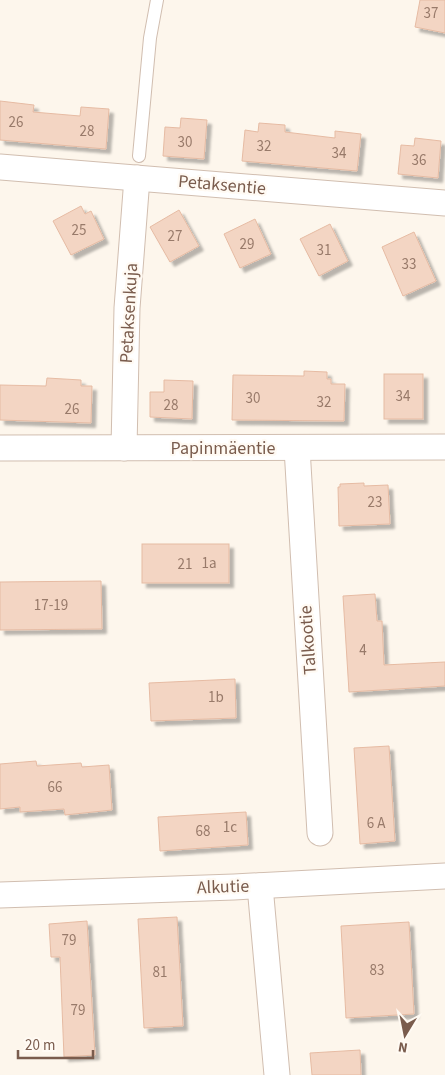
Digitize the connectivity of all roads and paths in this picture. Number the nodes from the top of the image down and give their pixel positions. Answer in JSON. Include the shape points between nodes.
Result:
{"nodes":[{"id":1,"x":157,"y":0,"type":"edge"},
{"id":2,"x":0,"y":166,"type":"edge"},
{"id":3,"x":138,"y":167,"type":"junction"},
{"id":4,"x":445,"y":203,"type":"edge"},
{"id":5,"x":445,"y":447,"type":"edge"},
{"id":6,"x":0,"y":448,"type":"edge"},
{"id":7,"x":124,"y":448,"type":"junction"},
{"id":8,"x":296,"y":448,"type":"junction"},
{"id":9,"x":320,"y":832,"type":"dead end"},
{"id":10,"x":445,"y":876,"type":"edge"},
{"id":11,"x":260,"y":886,"type":"junction"},
{"id":12,"x":0,"y":895,"type":"edge"},
{"id":13,"x":277,"y":1075,"type":"edge"}],
"edges":[{"from":1,"to":3,"type":"lane","name":"Petaksenkuja","via":[[150,38]]},
{"from":2,"to":3,"type":"street","name":"Petaksentie"},
{"from":3,"to":4,"type":"street","name":"Petaksentie"},
{"from":3,"to":7,"type":"street","name":"Petaksenkuja","via":[[127,308]]},
{"from":5,"to":8,"type":"street","name":"Papinmäentie"},
{"from":6,"to":7,"type":"street","name":"Papinmäentie"},
{"from":7,"to":8,"type":"street","name":"Papinmäentie"},
{"from":8,"to":9,"type":"street","name":"Talkootie"},
{"from":10,"to":11,"type":"street","name":"Alkutie"},
{"from":11,"to":12,"type":"street","name":"Alkutie"},
{"from":11,"to":13,"type":"street"}]}
